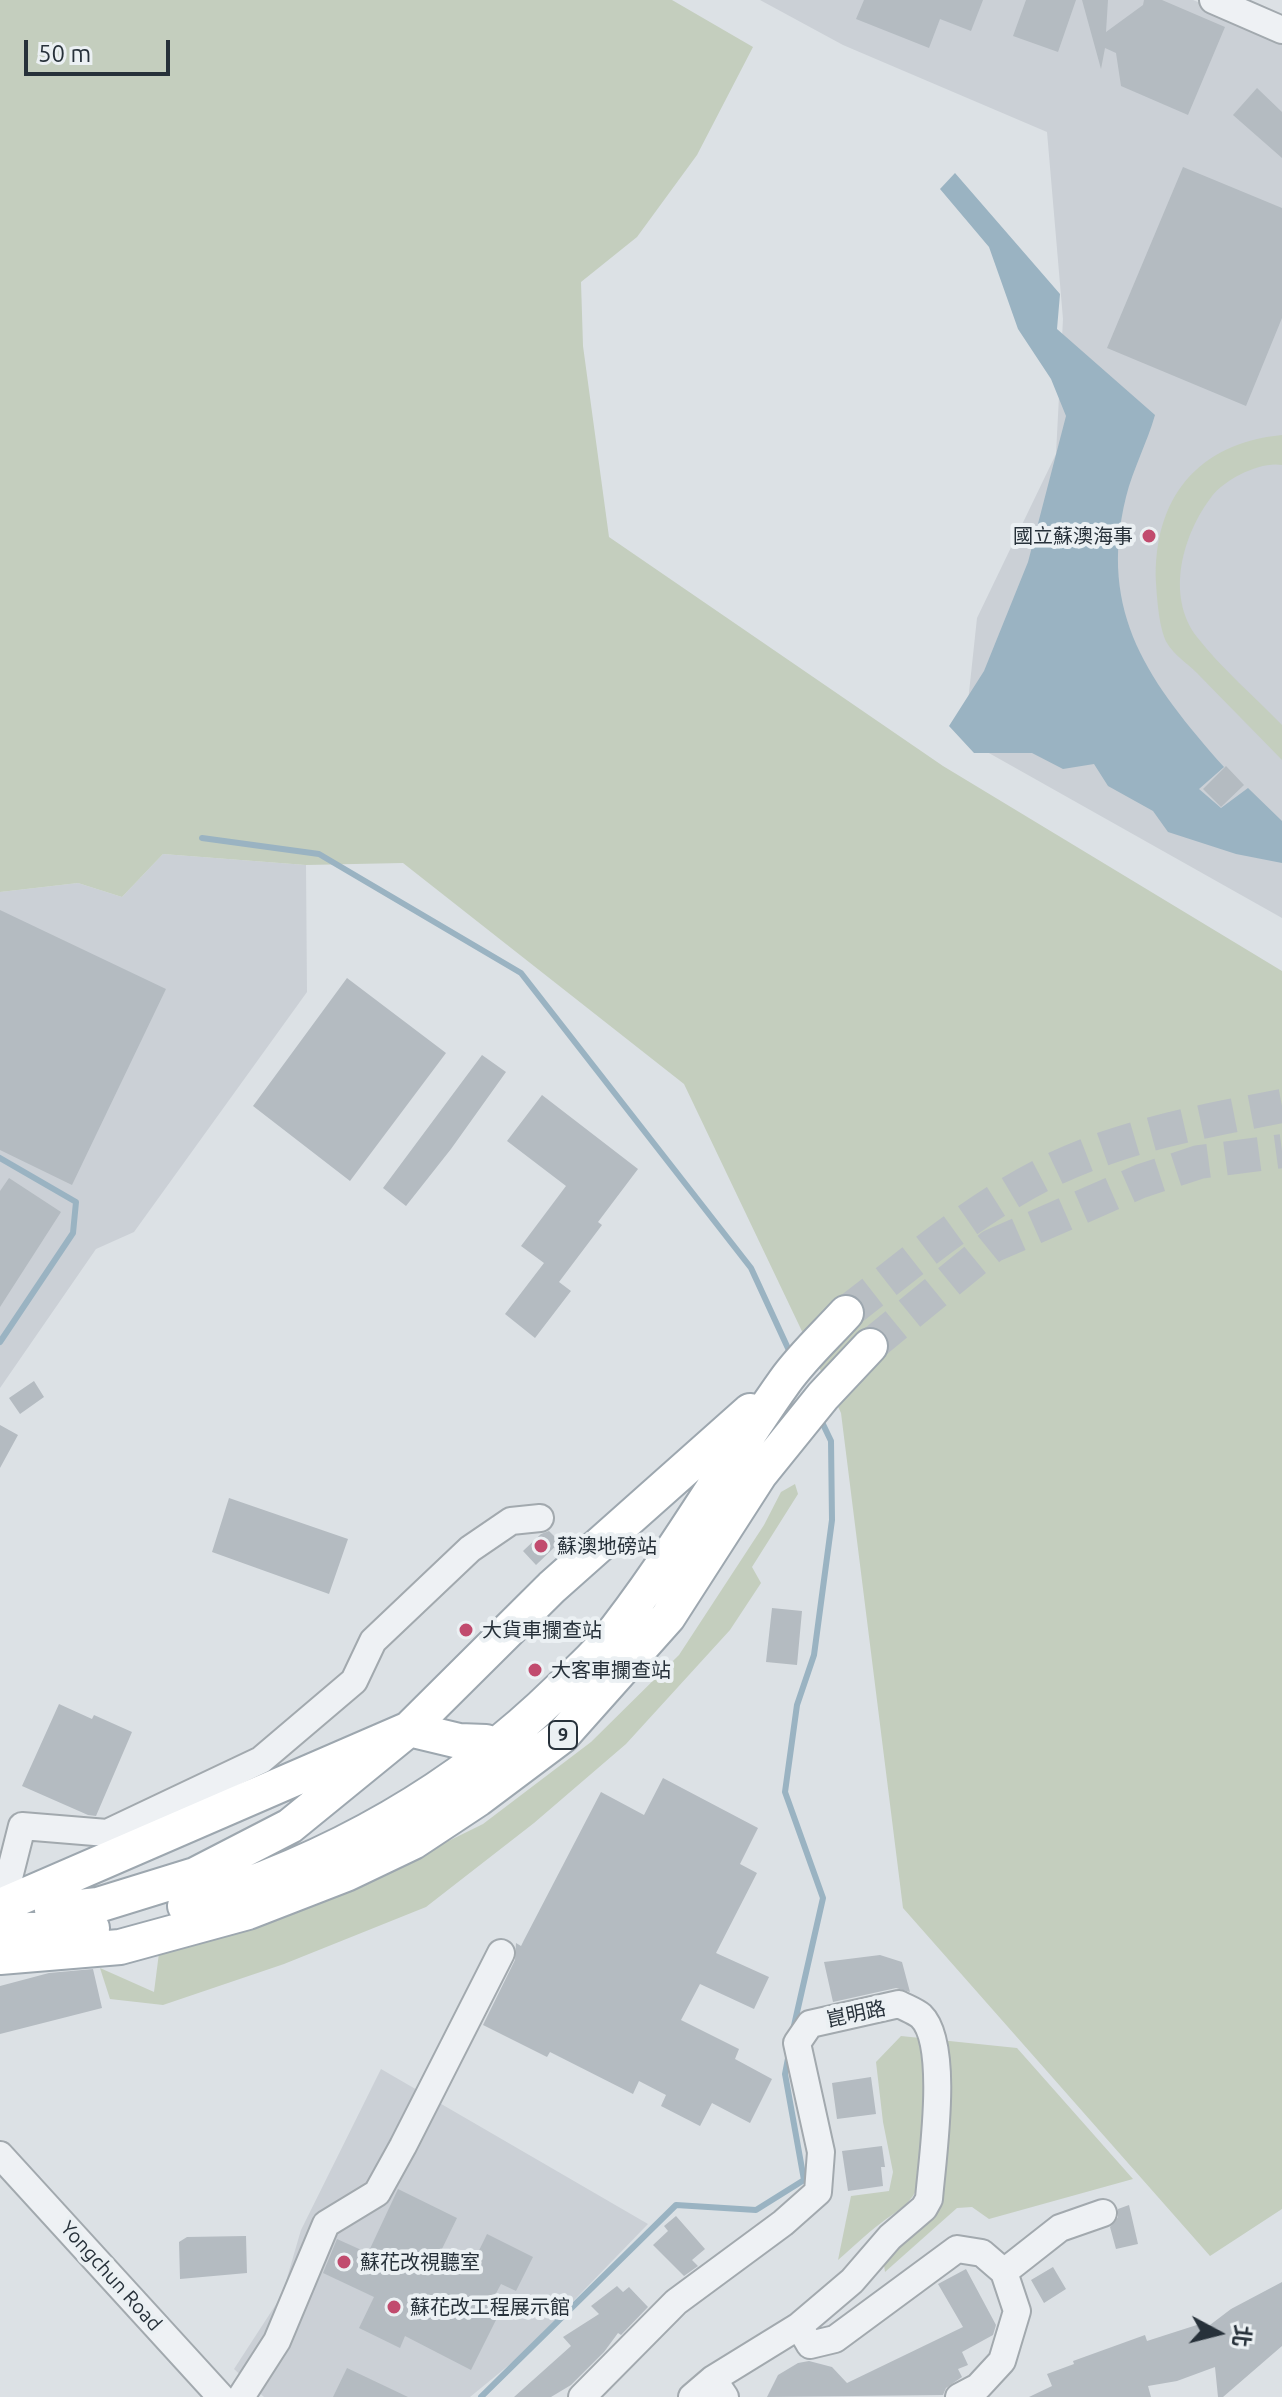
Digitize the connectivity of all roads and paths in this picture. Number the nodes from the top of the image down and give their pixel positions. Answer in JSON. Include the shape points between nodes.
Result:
{"nodes":[{"id":1,"x":1213,"y":0,"type":"edge"},
{"id":2,"x":1282,"y":30,"type":"edge"},
{"id":3,"x":846,"y":1313,"type":"tunnel mouth"},
{"id":4,"x":870,"y":1346,"type":"tunnel mouth"},
{"id":5,"x":787,"y":1378,"type":"junction"},
{"id":6,"x":540,"y":1518,"type":"dead end"},
{"id":7,"x":409,"y":1729,"type":"junction"},
{"id":8,"x":486,"y":1742,"type":"junction"},
{"id":9,"x":268,"y":1879,"type":"junction"},
{"id":10,"x":1,"y":1916,"type":"edge"},
{"id":11,"x":111,"y":1926,"type":"junction"},
{"id":12,"x":501,"y":1953,"type":"dead end"},
{"id":13,"x":0,"y":1957,"type":"edge"},
{"id":14,"x":0,"y":2155,"type":"edge"},
{"id":15,"x":1103,"y":2213,"type":"dead end"},
{"id":16,"x":1004,"y":2272,"type":"junction"},
{"id":17,"x":799,"y":2326,"type":"junction"},
{"id":18,"x":719,"y":2388,"type":"edge"},
{"id":19,"x":221,"y":2397,"type":"edge"},
{"id":20,"x":241,"y":2397,"type":"edge"},
{"id":21,"x":582,"y":2397,"type":"edge"},
{"id":22,"x":692,"y":2397,"type":"edge"},
{"id":23,"x":959,"y":2397,"type":"edge"}],
"edges":[{"from":1,"to":2,"type":"street"},
{"from":3,"to":5,"type":"main road","number":"9"},
{"from":4,"to":11,"type":"main road","number":"9","via":[[760,1474],[668,1617],[562,1736],[413,1842],[346,1874],[248,1912]]},
{"from":5,"to":7,"type":"main road","via":[[552,1587]]},
{"from":5,"to":8,"type":"main road","via":[[743,1431],[632,1595],[556,1680]]},
{"from":5,"to":9,"type":"main road","number":"9","via":[[677,1545],[601,1648],[539,1710],[485,1756],[380,1826]]},
{"from":6,"to":10,"type":"street","via":[[511,1521],[470,1549],[373,1641],[354,1681],[261,1760],[107,1833],[22,1826]]},
{"from":7,"to":8,"type":"main road"},
{"from":7,"to":10,"type":"main road"},
{"from":7,"to":11,"type":"main road","via":[[290,1826]]},
{"from":8,"to":9,"type":"main road","via":[[387,1814]]},
{"from":9,"to":11,"type":"main road","number":"9"},
{"from":10,"to":11,"type":"main road","number":"9"},
{"from":11,"to":13,"type":"main road","number":"9"},
{"from":12,"to":20,"type":"street","via":[[377,2193],[326,2224],[277,2341]]},
{"from":14,"to":19,"type":"street","name":"Yongchun Road"},
{"from":15,"to":16,"type":"street","via":[[1060,2228]]},
{"from":16,"to":17,"type":"street","via":[[982,2253],[957,2249],[835,2339],[810,2345]]},
{"from":16,"to":23,"type":"street","via":[[1017,2311],[1002,2361],[978,2387]]},
{"from":17,"to":18,"type":"street","name":"崑明路"},
{"from":17,"to":21,"type":"street","name":"崑明路","via":[[852,2281],[929,2199],[938,2100],[934,2044],[922,2017],[899,2004],[810,2024],[797,2043],[821,2152],[818,2192],[676,2302]]},
{"from":18,"to":22,"type":"street","name":"崑明路"}]}
